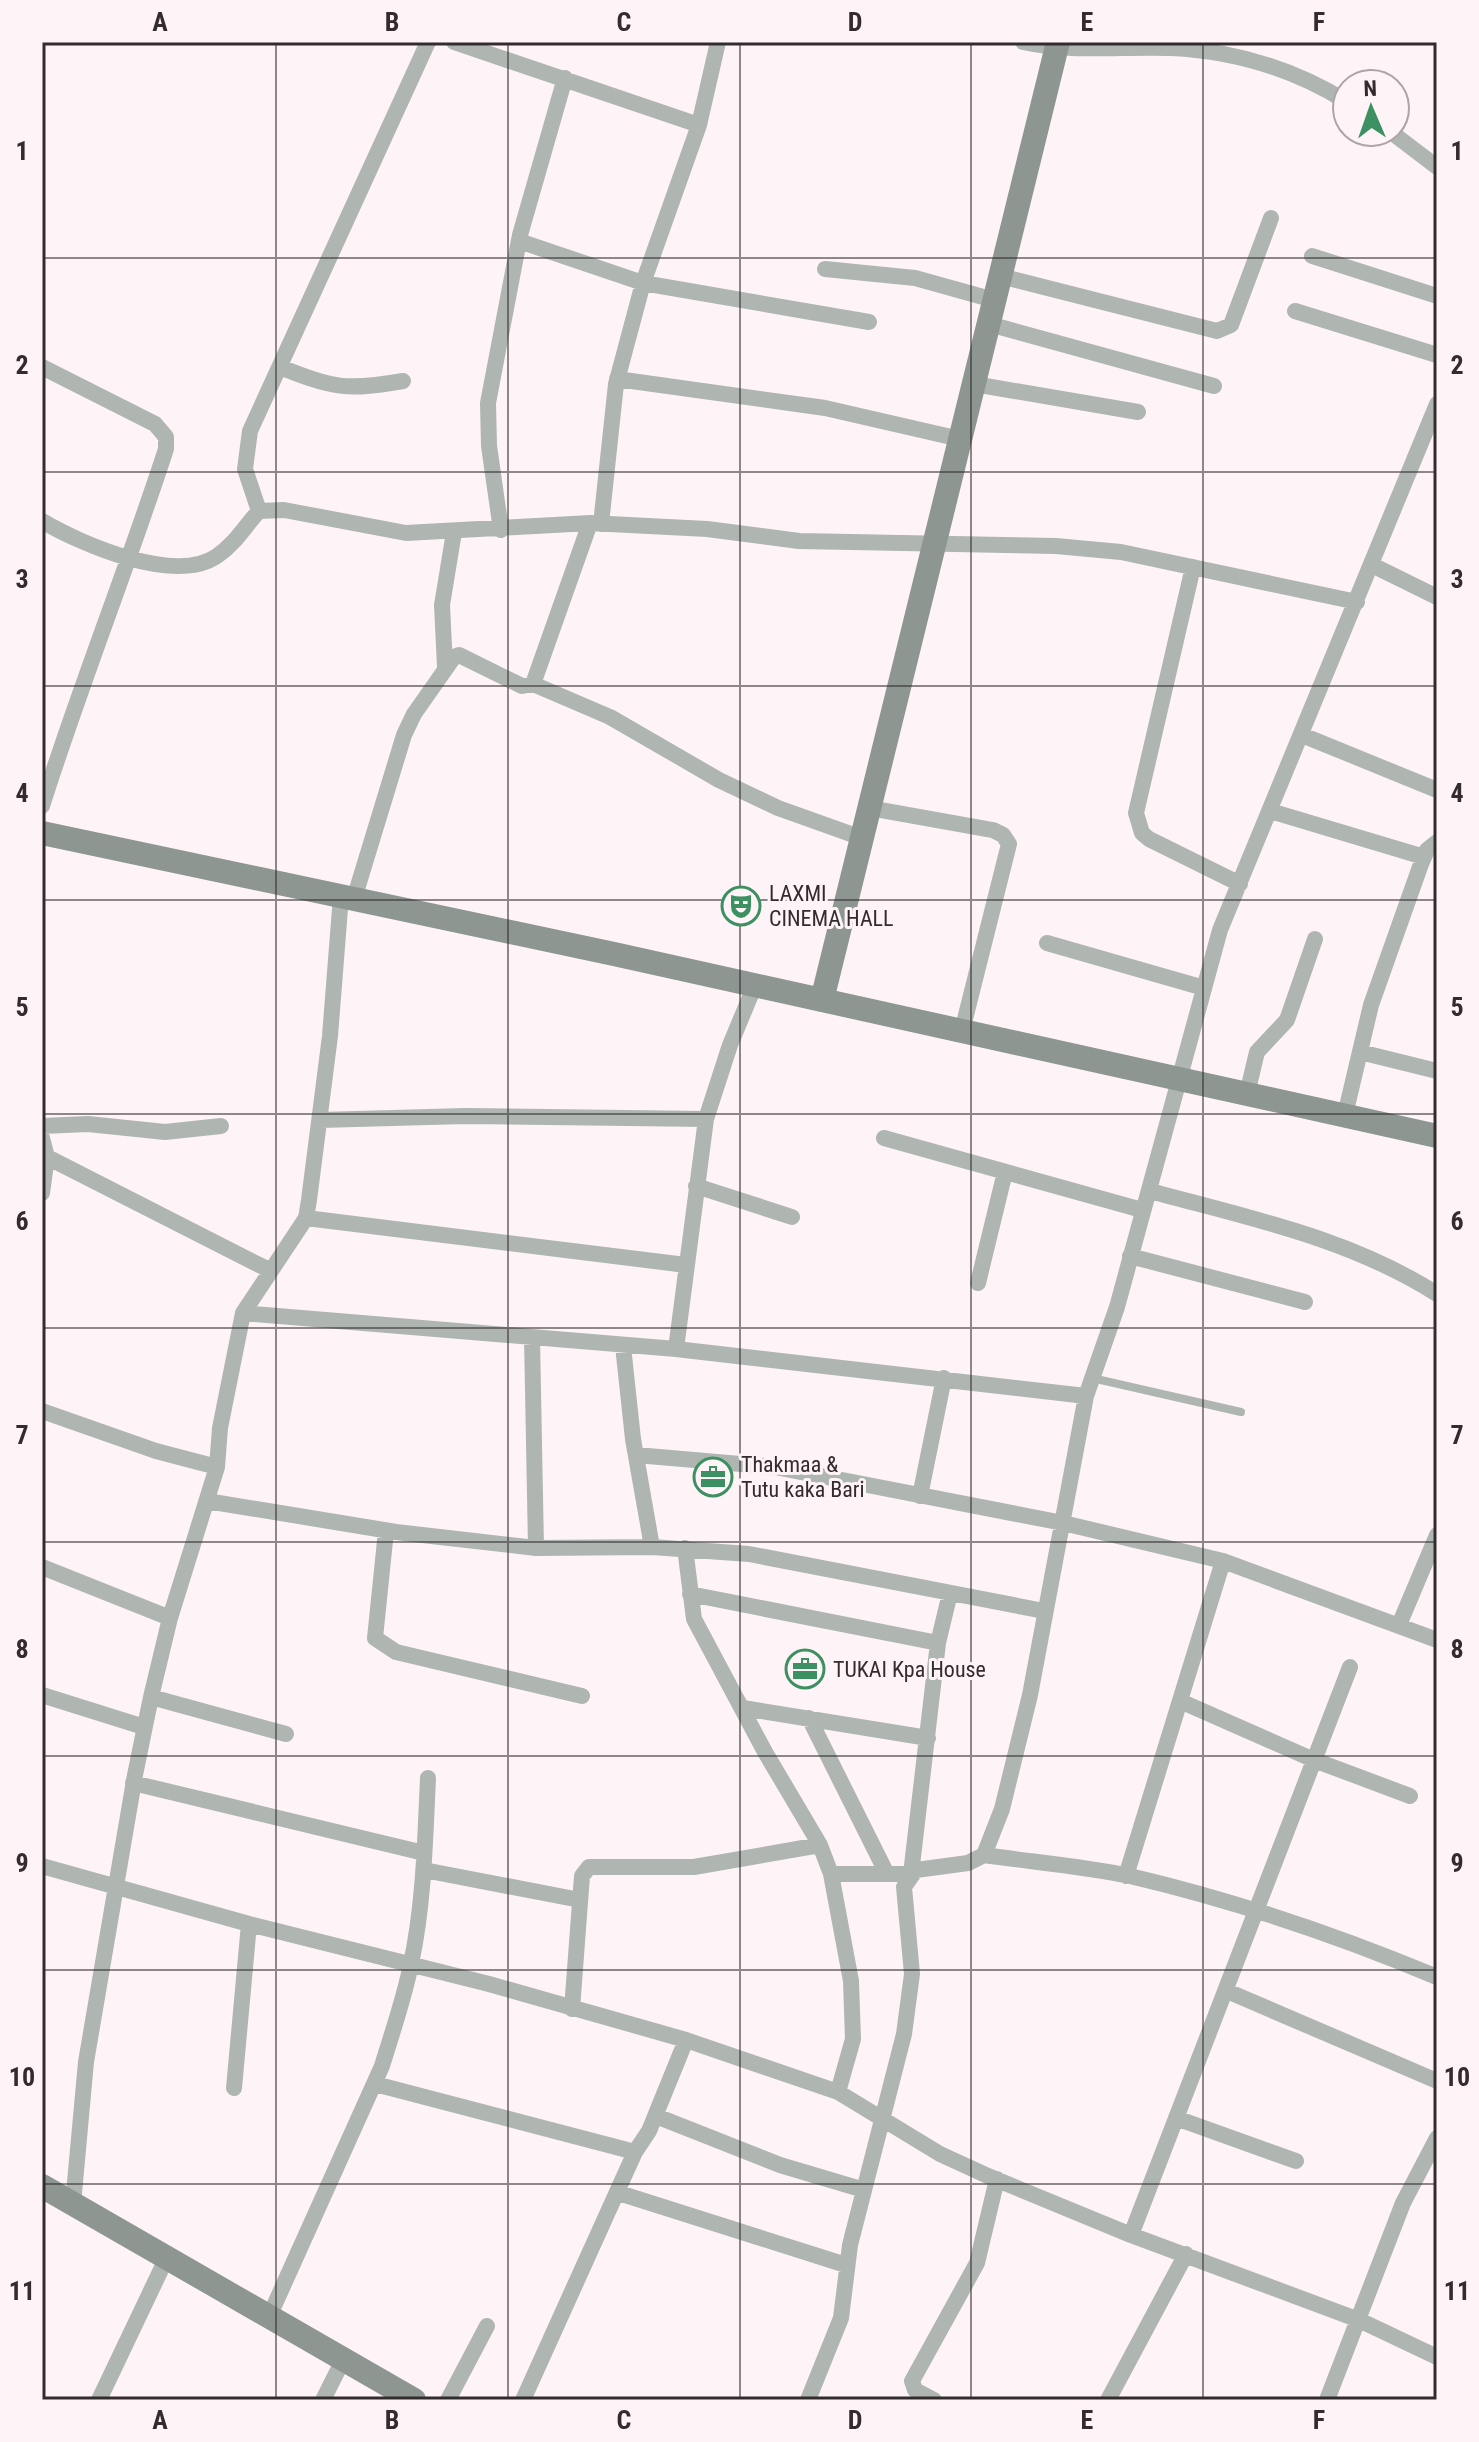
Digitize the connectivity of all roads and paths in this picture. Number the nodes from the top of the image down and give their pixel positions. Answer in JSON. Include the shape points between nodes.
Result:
{"nodes":[{"id":1,"x":428,"y":42,"type":"edge"},
{"id":2,"x":454,"y":42,"type":"edge"},
{"id":3,"x":718,"y":42,"type":"edge"},
{"id":4,"x":1023,"y":42,"type":"edge"},
{"id":5,"x":1057,"y":46,"type":"edge"},
{"id":6,"x":565,"y":78,"type":"junction"},
{"id":7,"x":1331,"y":92,"type":"edge"},
{"id":8,"x":699,"y":125,"type":"junction"},
{"id":9,"x":1411,"y":147,"type":"edge"},
{"id":10,"x":1437,"y":167,"type":"edge"},
{"id":11,"x":1271,"y":218,"type":"dead end"},
{"id":12,"x":519,"y":241,"type":"junction"},
{"id":13,"x":1312,"y":256,"type":"dead end"},
{"id":14,"x":825,"y":269,"type":"dead end"},
{"id":15,"x":643,"y":283,"type":"junction"},
{"id":16,"x":997,"y":288,"type":"junction"},
{"id":17,"x":1437,"y":296,"type":"edge"},
{"id":18,"x":1295,"y":311,"type":"dead end"},
{"id":19,"x":869,"y":322,"type":"dead end"},
{"id":20,"x":989,"y":324,"type":"junction"},
{"id":21,"x":1437,"y":355,"type":"edge"},
{"id":22,"x":42,"y":367,"type":"edge"},
{"id":23,"x":280,"y":367,"type":"junction"},
{"id":24,"x":617,"y":379,"type":"junction"},
{"id":25,"x":403,"y":381,"type":"dead end"},
{"id":26,"x":974,"y":384,"type":"junction"},
{"id":27,"x":1214,"y":386,"type":"dead end"},
{"id":28,"x":1437,"y":404,"type":"edge"},
{"id":29,"x":1138,"y":412,"type":"dead end"},
{"id":30,"x":960,"y":439,"type":"junction"},
{"id":31,"x":259,"y":511,"type":"junction"},
{"id":32,"x":42,"y":521,"type":"edge"},
{"id":33,"x":596,"y":524,"type":"junction"},
{"id":34,"x":501,"y":530,"type":"junction"},
{"id":35,"x":454,"y":532,"type":"junction"},
{"id":36,"x":935,"y":543,"type":"junction"},
{"id":37,"x":131,"y":559,"type":"junction"},
{"id":38,"x":1372,"y":565,"type":"junction"},
{"id":39,"x":1193,"y":567,"type":"junction"},
{"id":40,"x":1437,"y":597,"type":"edge"},
{"id":41,"x":1357,"y":602,"type":"junction"},
{"id":42,"x":445,"y":667,"type":"junction"},
{"id":43,"x":533,"y":684,"type":"junction"},
{"id":44,"x":1302,"y":735,"type":"junction"},
{"id":45,"x":1437,"y":790,"type":"edge"},
{"id":46,"x":42,"y":806,"type":"edge"},
{"id":47,"x":870,"y":808,"type":"junction"},
{"id":48,"x":1270,"y":811,"type":"junction"},
{"id":49,"x":42,"y":833,"type":"edge"},
{"id":50,"x":862,"y":838,"type":"junction"},
{"id":51,"x":1437,"y":842,"type":"edge"},
{"id":52,"x":1424,"y":857,"type":"junction"},
{"id":53,"x":1240,"y":884,"type":"junction"},
{"id":54,"x":347,"y":897,"type":"junction"},
{"id":55,"x":1315,"y":939,"type":"dead end"},
{"id":56,"x":1047,"y":943,"type":"dead end"},
{"id":57,"x":755,"y":985,"type":"junction"},
{"id":58,"x":1204,"y":988,"type":"junction"},
{"id":59,"x":822,"y":1000,"type":"junction"},
{"id":60,"x":962,"y":1031,"type":"junction"},
{"id":61,"x":1360,"y":1052,"type":"junction"},
{"id":62,"x":1437,"y":1071,"type":"edge"},
{"id":63,"x":1180,"y":1079,"type":"junction"},
{"id":64,"x":1247,"y":1094,"type":"junction"},
{"id":65,"x":1345,"y":1115,"type":"junction"},
{"id":66,"x":706,"y":1119,"type":"junction"},
{"id":67,"x":320,"y":1120,"type":"junction"},
{"id":68,"x":42,"y":1126,"type":"edge"},
{"id":69,"x":221,"y":1126,"type":"dead end"},
{"id":70,"x":1437,"y":1136,"type":"edge"},
{"id":71,"x":42,"y":1138,"type":"edge"},
{"id":72,"x":884,"y":1138,"type":"dead end"},
{"id":73,"x":47,"y":1157,"type":"junction"},
{"id":74,"x":1005,"y":1172,"type":"junction"},
{"id":75,"x":696,"y":1186,"type":"junction"},
{"id":76,"x":1150,"y":1191,"type":"junction"},
{"id":77,"x":42,"y":1193,"type":"edge"},
{"id":78,"x":1142,"y":1210,"type":"junction"},
{"id":79,"x":792,"y":1217,"type":"dead end"},
{"id":80,"x":306,"y":1218,"type":"junction"},
{"id":81,"x":1130,"y":1256,"type":"junction"},
{"id":82,"x":686,"y":1265,"type":"junction"},
{"id":83,"x":269,"y":1270,"type":"junction"},
{"id":84,"x":978,"y":1283,"type":"dead end"},
{"id":85,"x":1437,"y":1294,"type":"edge"},
{"id":86,"x":1305,"y":1302,"type":"dead end"},
{"id":87,"x":243,"y":1313,"type":"junction"},
{"id":88,"x":532,"y":1337,"type":"junction"},
{"id":89,"x":623,"y":1346,"type":"junction"},
{"id":90,"x":676,"y":1349,"type":"junction"},
{"id":91,"x":944,"y":1378,"type":"junction"},
{"id":92,"x":1092,"y":1378,"type":"junction"},
{"id":93,"x":1086,"y":1396,"type":"junction"},
{"id":94,"x":42,"y":1411,"type":"edge"},
{"id":95,"x":1241,"y":1412,"type":"dead end"},
{"id":96,"x":636,"y":1455,"type":"junction"},
{"id":97,"x":217,"y":1467,"type":"junction"},
{"id":98,"x":920,"y":1496,"type":"junction"},
{"id":99,"x":207,"y":1501,"type":"junction"},
{"id":100,"x":1063,"y":1523,"type":"junction"},
{"id":101,"x":386,"y":1531,"type":"junction"},
{"id":102,"x":1437,"y":1535,"type":"edge"},
{"id":103,"x":652,"y":1547,"type":"junction"},
{"id":104,"x":536,"y":1548,"type":"junction"},
{"id":105,"x":685,"y":1548,"type":"junction"},
{"id":106,"x":1223,"y":1561,"type":"junction"},
{"id":107,"x":42,"y":1567,"type":"edge"},
{"id":108,"x":950,"y":1593,"type":"junction"},
{"id":109,"x":690,"y":1594,"type":"junction"},
{"id":110,"x":1044,"y":1611,"type":"junction"},
{"id":111,"x":170,"y":1618,"type":"junction"},
{"id":112,"x":1399,"y":1625,"type":"junction"},
{"id":113,"x":1437,"y":1640,"type":"edge"},
{"id":114,"x":938,"y":1643,"type":"junction"},
{"id":115,"x":1350,"y":1667,"type":"dead end"},
{"id":116,"x":42,"y":1695,"type":"edge"},
{"id":117,"x":582,"y":1696,"type":"dead end"},
{"id":118,"x":151,"y":1697,"type":"junction"},
{"id":119,"x":1180,"y":1701,"type":"junction"},
{"id":120,"x":743,"y":1708,"type":"junction"},
{"id":121,"x":809,"y":1718,"type":"junction"},
{"id":122,"x":144,"y":1727,"type":"junction"},
{"id":123,"x":286,"y":1734,"type":"dead end"},
{"id":124,"x":928,"y":1738,"type":"junction"},
{"id":125,"x":1314,"y":1760,"type":"junction"},
{"id":126,"x":428,"y":1778,"type":"dead end"},
{"id":127,"x":133,"y":1783,"type":"junction"},
{"id":128,"x":1410,"y":1796,"type":"dead end"},
{"id":129,"x":820,"y":1845,"type":"junction"},
{"id":130,"x":984,"y":1855,"type":"junction"},
{"id":131,"x":424,"y":1861,"type":"junction"},
{"id":132,"x":42,"y":1866,"type":"edge"},
{"id":133,"x":831,"y":1874,"type":"junction"},
{"id":134,"x":887,"y":1874,"type":"junction"},
{"id":135,"x":911,"y":1874,"type":"junction"},
{"id":136,"x":1126,"y":1876,"type":"junction"},
{"id":137,"x":115,"y":1887,"type":"junction"},
{"id":138,"x":580,"y":1900,"type":"junction"},
{"id":139,"x":1259,"y":1910,"type":"junction"},
{"id":140,"x":249,"y":1924,"type":"junction"},
{"id":141,"x":411,"y":1965,"type":"junction"},
{"id":142,"x":1437,"y":1977,"type":"edge"},
{"id":143,"x":1227,"y":1991,"type":"junction"},
{"id":144,"x":572,"y":2009,"type":"junction"},
{"id":145,"x":686,"y":2040,"type":"junction"},
{"id":146,"x":1437,"y":2081,"type":"edge"},
{"id":147,"x":375,"y":2084,"type":"junction"},
{"id":148,"x":234,"y":2088,"type":"dead end"},
{"id":149,"x":838,"y":2092,"type":"junction"},
{"id":150,"x":656,"y":2116,"type":"junction"},
{"id":151,"x":1176,"y":2118,"type":"junction"},
{"id":152,"x":885,"y":2119,"type":"junction"},
{"id":153,"x":1437,"y":2138,"type":"edge"},
{"id":154,"x":635,"y":2152,"type":"junction"},
{"id":155,"x":1296,"y":2161,"type":"dead end"},
{"id":156,"x":997,"y":2179,"type":"junction"},
{"id":157,"x":42,"y":2186,"type":"edge"},
{"id":158,"x":864,"y":2190,"type":"junction"},
{"id":159,"x":619,"y":2193,"type":"junction"},
{"id":160,"x":73,"y":2204,"type":"junction"},
{"id":161,"x":1131,"y":2235,"type":"junction"},
{"id":162,"x":1186,"y":2254,"type":"junction"},
{"id":163,"x":167,"y":2257,"type":"junction"},
{"id":164,"x":846,"y":2265,"type":"junction"},
{"id":165,"x":269,"y":2317,"type":"junction"},
{"id":166,"x":1359,"y":2320,"type":"junction"},
{"id":167,"x":487,"y":2326,"type":"dead end"},
{"id":168,"x":1437,"y":2357,"type":"edge"},
{"id":169,"x":343,"y":2360,"type":"junction"},
{"id":170,"x":387,"y":2393,"type":"edge"},
{"id":171,"x":99,"y":2400,"type":"edge"},
{"id":172,"x":323,"y":2400,"type":"edge"},
{"id":173,"x":414,"y":2400,"type":"edge"},
{"id":174,"x":448,"y":2400,"type":"edge"},
{"id":175,"x":523,"y":2400,"type":"edge"},
{"id":176,"x":808,"y":2400,"type":"edge"},
{"id":177,"x":934,"y":2400,"type":"edge"},
{"id":178,"x":1108,"y":2400,"type":"edge"},
{"id":179,"x":1327,"y":2400,"type":"edge"}],
"edges":[{"from":1,"to":23,"type":"street"},
{"from":2,"to":6,"type":"street"},
{"from":3,"to":8,"type":"street"},
{"from":4,"to":5,"type":"street"},
{"from":5,"to":7,"type":"street","via":[[1225,53]]},
{"from":5,"to":16,"type":"street"},
{"from":6,"to":8,"type":"street"},
{"from":6,"to":12,"type":"street"},
{"from":8,"to":15,"type":"street"},
{"from":9,"to":10,"type":"street"},
{"from":11,"to":16,"type":"street","via":[[1231,325],[1224,330],[1211,332]]},
{"from":12,"to":15,"type":"street"},
{"from":12,"to":34,"type":"street","via":[[488,403]]},
{"from":13,"to":17,"type":"street"},
{"from":14,"to":16,"type":"street"},
{"from":15,"to":19,"type":"street"},
{"from":15,"to":24,"type":"street"},
{"from":16,"to":20,"type":"street"},
{"from":18,"to":21,"type":"street"},
{"from":20,"to":26,"type":"street"},
{"from":20,"to":27,"type":"street"},
{"from":22,"to":37,"type":"street","via":[[155,424],[166,437]]},
{"from":23,"to":25,"type":"street","via":[[329,387],[362,389]]},
{"from":23,"to":31,"type":"street","via":[[245,448],[245,469]]},
{"from":24,"to":30,"type":"street","via":[[825,408]]},
{"from":24,"to":33,"type":"street"},
{"from":26,"to":29,"type":"street"},
{"from":26,"to":30,"type":"street"},
{"from":28,"to":38,"type":"street"},
{"from":30,"to":36,"type":"street"},
{"from":31,"to":35,"type":"street","via":[[284,510],[406,533]]},
{"from":31,"to":37,"type":"street","via":[[215,558],[176,566]]},
{"from":32,"to":37,"type":"street"},
{"from":33,"to":34,"type":"street"},
{"from":33,"to":36,"type":"street","via":[[707,529],[799,541]]},
{"from":33,"to":43,"type":"street"},
{"from":34,"to":35,"type":"street"},
{"from":35,"to":42,"type":"street","via":[[442,605]]},
{"from":36,"to":39,"type":"street","via":[[1121,552]]},
{"from":36,"to":47,"type":"street"},
{"from":37,"to":46,"type":"street","via":[[74,703]]},
{"from":38,"to":40,"type":"street"},
{"from":38,"to":41,"type":"street"},
{"from":39,"to":41,"type":"street"},
{"from":39,"to":53,"type":"street","via":[[1136,813],[1149,839]]},
{"from":41,"to":44,"type":"street"},
{"from":42,"to":43,"type":"street","via":[[459,655],[522,686]]},
{"from":42,"to":54,"type":"street","via":[[404,735]]},
{"from":43,"to":50,"type":"street","via":[[610,717],[778,808]]},
{"from":44,"to":45,"type":"street"},
{"from":44,"to":48,"type":"street"},
{"from":47,"to":50,"type":"street"},
{"from":47,"to":60,"type":"street","via":[[993,830],[1009,844]]},
{"from":48,"to":52,"type":"street"},
{"from":48,"to":53,"type":"street"},
{"from":49,"to":54,"type":"street"},
{"from":50,"to":59,"type":"street"},
{"from":51,"to":52,"type":"street"},
{"from":52,"to":61,"type":"street","via":[[1371,1005]]},
{"from":53,"to":58,"type":"street"},
{"from":54,"to":57,"type":"street"},
{"from":54,"to":67,"type":"street"},
{"from":55,"to":64,"type":"street","via":[[1287,1020],[1257,1052]]},
{"from":56,"to":58,"type":"street"},
{"from":57,"to":59,"type":"street"},
{"from":57,"to":66,"type":"street"},
{"from":58,"to":63,"type":"street"},
{"from":59,"to":60,"type":"street"},
{"from":60,"to":63,"type":"street"},
{"from":61,"to":62,"type":"street"},
{"from":61,"to":65,"type":"street"},
{"from":63,"to":64,"type":"street"},
{"from":63,"to":76,"type":"street"},
{"from":64,"to":65,"type":"street"},
{"from":65,"to":70,"type":"street"},
{"from":66,"to":67,"type":"street"},
{"from":66,"to":75,"type":"street"},
{"from":67,"to":80,"type":"street"},
{"from":68,"to":69,"type":"street","via":[[88,1124],[165,1132]]},
{"from":71,"to":73,"type":"street"},
{"from":72,"to":74,"type":"street"},
{"from":73,"to":77,"type":"street"},
{"from":73,"to":83,"type":"street"},
{"from":74,"to":78,"type":"street"},
{"from":74,"to":84,"type":"street"},
{"from":75,"to":79,"type":"street"},
{"from":75,"to":82,"type":"street"},
{"from":76,"to":78,"type":"street"},
{"from":76,"to":85,"type":"street","via":[[1321,1237]]},
{"from":78,"to":81,"type":"street"},
{"from":80,"to":82,"type":"street"},
{"from":80,"to":83,"type":"street"},
{"from":81,"to":86,"type":"street"},
{"from":81,"to":92,"type":"street"},
{"from":82,"to":90,"type":"street"},
{"from":83,"to":87,"type":"street"},
{"from":87,"to":88,"type":"street"},
{"from":87,"to":97,"type":"street"},
{"from":88,"to":89,"type":"street"},
{"from":88,"to":104,"type":"street"},
{"from":89,"to":90,"type":"street"},
{"from":89,"to":96,"type":"street"},
{"from":90,"to":91,"type":"street"},
{"from":91,"to":93,"type":"street"},
{"from":91,"to":98,"type":"street"},
{"from":92,"to":93,"type":"street"},
{"from":92,"to":95,"type":"lane"},
{"from":93,"to":100,"type":"street"},
{"from":94,"to":97,"type":"street"},
{"from":96,"to":98,"type":"street","via":[[775,1467]]},
{"from":96,"to":103,"type":"street"},
{"from":97,"to":99,"type":"street"},
{"from":98,"to":100,"type":"street"},
{"from":99,"to":101,"type":"street"},
{"from":99,"to":111,"type":"street"},
{"from":100,"to":106,"type":"street"},
{"from":100,"to":110,"type":"street"},
{"from":101,"to":104,"type":"street"},
{"from":101,"to":117,"type":"street","via":[[375,1620],[375,1638],[382,1645]]},
{"from":102,"to":112,"type":"street"},
{"from":103,"to":104,"type":"street"},
{"from":103,"to":105,"type":"street"},
{"from":105,"to":108,"type":"street","via":[[749,1554]]},
{"from":105,"to":109,"type":"street"},
{"from":106,"to":112,"type":"street"},
{"from":106,"to":119,"type":"street"},
{"from":107,"to":111,"type":"street"},
{"from":108,"to":110,"type":"street"},
{"from":108,"to":114,"type":"street"},
{"from":109,"to":114,"type":"street"},
{"from":109,"to":120,"type":"street","via":[[694,1619]]},
{"from":110,"to":130,"type":"street","via":[[1002,1809]]},
{"from":111,"to":118,"type":"street"},
{"from":112,"to":113,"type":"street"},
{"from":114,"to":124,"type":"street"},
{"from":115,"to":125,"type":"street"},
{"from":116,"to":122,"type":"street"},
{"from":118,"to":122,"type":"street"},
{"from":118,"to":123,"type":"street"},
{"from":119,"to":125,"type":"street"},
{"from":119,"to":136,"type":"street"},
{"from":120,"to":121,"type":"street"},
{"from":120,"to":129,"type":"street"},
{"from":121,"to":124,"type":"street"},
{"from":121,"to":134,"type":"street"},
{"from":122,"to":127,"type":"street"},
{"from":124,"to":135,"type":"street"},
{"from":125,"to":128,"type":"street"},
{"from":125,"to":139,"type":"street"},
{"from":126,"to":131,"type":"street"},
{"from":127,"to":131,"type":"street"},
{"from":127,"to":137,"type":"street"},
{"from":129,"to":133,"type":"street"},
{"from":129,"to":138,"type":"street","via":[[694,1867],[596,1865],[584,1871]]},
{"from":130,"to":135,"type":"street"},
{"from":130,"to":136,"type":"street"},
{"from":131,"to":138,"type":"street"},
{"from":131,"to":141,"type":"street"},
{"from":132,"to":137,"type":"street"},
{"from":133,"to":134,"type":"street"},
{"from":133,"to":149,"type":"street","via":[[851,1981],[853,2039]]},
{"from":134,"to":135,"type":"street"},
{"from":135,"to":152,"type":"street","via":[[904,1887],[910,2003]]},
{"from":136,"to":139,"type":"street"},
{"from":137,"to":140,"type":"street"},
{"from":137,"to":160,"type":"street","via":[[86,2062]]},
{"from":138,"to":144,"type":"street"},
{"from":139,"to":142,"type":"street","via":[[1337,1935]]},
{"from":139,"to":143,"type":"street"},
{"from":140,"to":141,"type":"street"},
{"from":140,"to":148,"type":"street"},
{"from":141,"to":144,"type":"street"},
{"from":141,"to":147,"type":"street"},
{"from":143,"to":146,"type":"street"},
{"from":143,"to":151,"type":"street"},
{"from":144,"to":145,"type":"street"},
{"from":145,"to":149,"type":"street"},
{"from":145,"to":150,"type":"street"},
{"from":147,"to":154,"type":"street"},
{"from":147,"to":165,"type":"street"},
{"from":149,"to":152,"type":"street"},
{"from":150,"to":154,"type":"street"},
{"from":150,"to":158,"type":"street","via":[[780,2165]]},
{"from":151,"to":155,"type":"street"},
{"from":151,"to":161,"type":"street"},
{"from":152,"to":156,"type":"street","via":[[940,2154]]},
{"from":152,"to":158,"type":"street"},
{"from":153,"to":166,"type":"street","via":[[1403,2203]]},
{"from":154,"to":159,"type":"street"},
{"from":156,"to":161,"type":"street"},
{"from":156,"to":177,"type":"street","via":[[977,2263],[912,2381],[915,2390]]},
{"from":157,"to":160,"type":"street"},
{"from":158,"to":164,"type":"street"},
{"from":159,"to":164,"type":"street"},
{"from":159,"to":175,"type":"street"},
{"from":160,"to":163,"type":"street"},
{"from":161,"to":162,"type":"street"},
{"from":162,"to":166,"type":"street"},
{"from":162,"to":178,"type":"street"},
{"from":163,"to":165,"type":"street"},
{"from":163,"to":171,"type":"street"},
{"from":164,"to":176,"type":"street","via":[[841,2318]]},
{"from":165,"to":169,"type":"street"},
{"from":166,"to":168,"type":"street"},
{"from":166,"to":179,"type":"street"},
{"from":167,"to":174,"type":"street"},
{"from":169,"to":170,"type":"street"},
{"from":169,"to":172,"type":"street"},
{"from":170,"to":173,"type":"street"}]}
